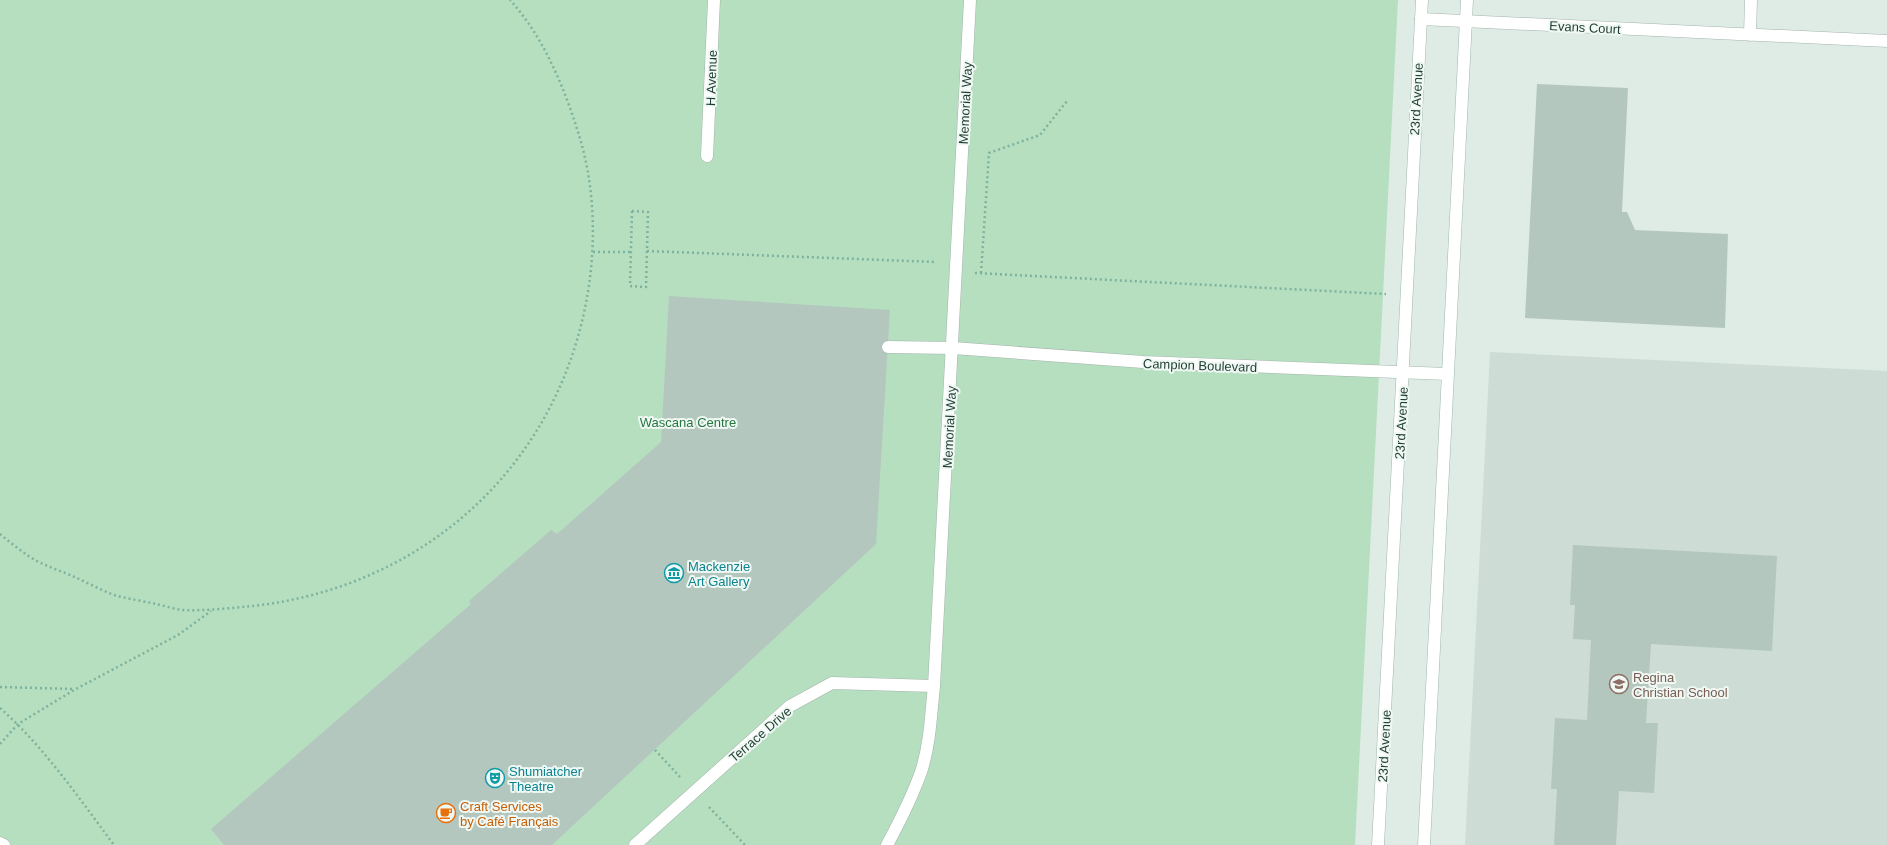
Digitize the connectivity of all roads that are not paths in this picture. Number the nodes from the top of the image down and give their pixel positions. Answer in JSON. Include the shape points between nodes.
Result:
{"nodes":[{"id":1,"x":714,"y":0,"type":"edge"},
{"id":2,"x":970,"y":0,"type":"edge"},
{"id":3,"x":1422,"y":0,"type":"edge"},
{"id":4,"x":1467,"y":0,"type":"edge"},
{"id":5,"x":1752,"y":0,"type":"edge"},
{"id":6,"x":1421,"y":19,"type":"junction"},
{"id":7,"x":1466,"y":21,"type":"junction"},
{"id":8,"x":1750,"y":35,"type":"junction"},
{"id":9,"x":1887,"y":41,"type":"edge"},
{"id":10,"x":707,"y":156,"type":"dead end"},
{"id":11,"x":888,"y":347,"type":"dead end"},
{"id":12,"x":953,"y":348,"type":"junction"},
{"id":13,"x":1403,"y":373,"type":"junction"},
{"id":14,"x":1447,"y":374,"type":"junction"},
{"id":15,"x":934,"y":686,"type":"junction"},
{"id":16,"x":0,"y":842,"type":"edge"},
{"id":17,"x":4,"y":845,"type":"edge"},
{"id":18,"x":635,"y":845,"type":"edge"},
{"id":19,"x":887,"y":845,"type":"edge"},
{"id":20,"x":1378,"y":845,"type":"edge"},
{"id":21,"x":1424,"y":845,"type":"edge"}],
"edges":[{"from":1,"to":10,"type":"main road","name":"H Avenue"},
{"from":2,"to":12,"type":"main road","name":"Memorial Way"},
{"from":3,"to":6,"type":"main road","name":"23rd Avenue"},
{"from":4,"to":7,"type":"main road"},
{"from":5,"to":8,"type":"main road"},
{"from":6,"to":7,"type":"main road","name":"Evans Court"},
{"from":6,"to":13,"type":"main road","name":"23rd Avenue"},
{"from":7,"to":8,"type":"main road","name":"Evans Court"},
{"from":7,"to":14,"type":"main road"},
{"from":8,"to":9,"type":"main road","name":"Evans Court"},
{"from":11,"to":12,"type":"main road","name":"Campion Boulevard"},
{"from":12,"to":13,"type":"main road","name":"Campion Boulevard","via":[[1143,362]]},
{"from":12,"to":15,"type":"main road","name":"Memorial Way"},
{"from":13,"to":14,"type":"main road","name":"Campion Boulevard"},
{"from":13,"to":20,"type":"main road","name":"23rd Avenue"},
{"from":14,"to":21,"type":"main road"},
{"from":15,"to":18,"type":"main road","name":"Terrace Drive","via":[[832,683],[790,706]]},
{"from":15,"to":19,"type":"main road","name":"Memorial Way","via":[[931,721],[921,770],[904,815]]},
{"from":16,"to":17,"type":"main road"}]}
